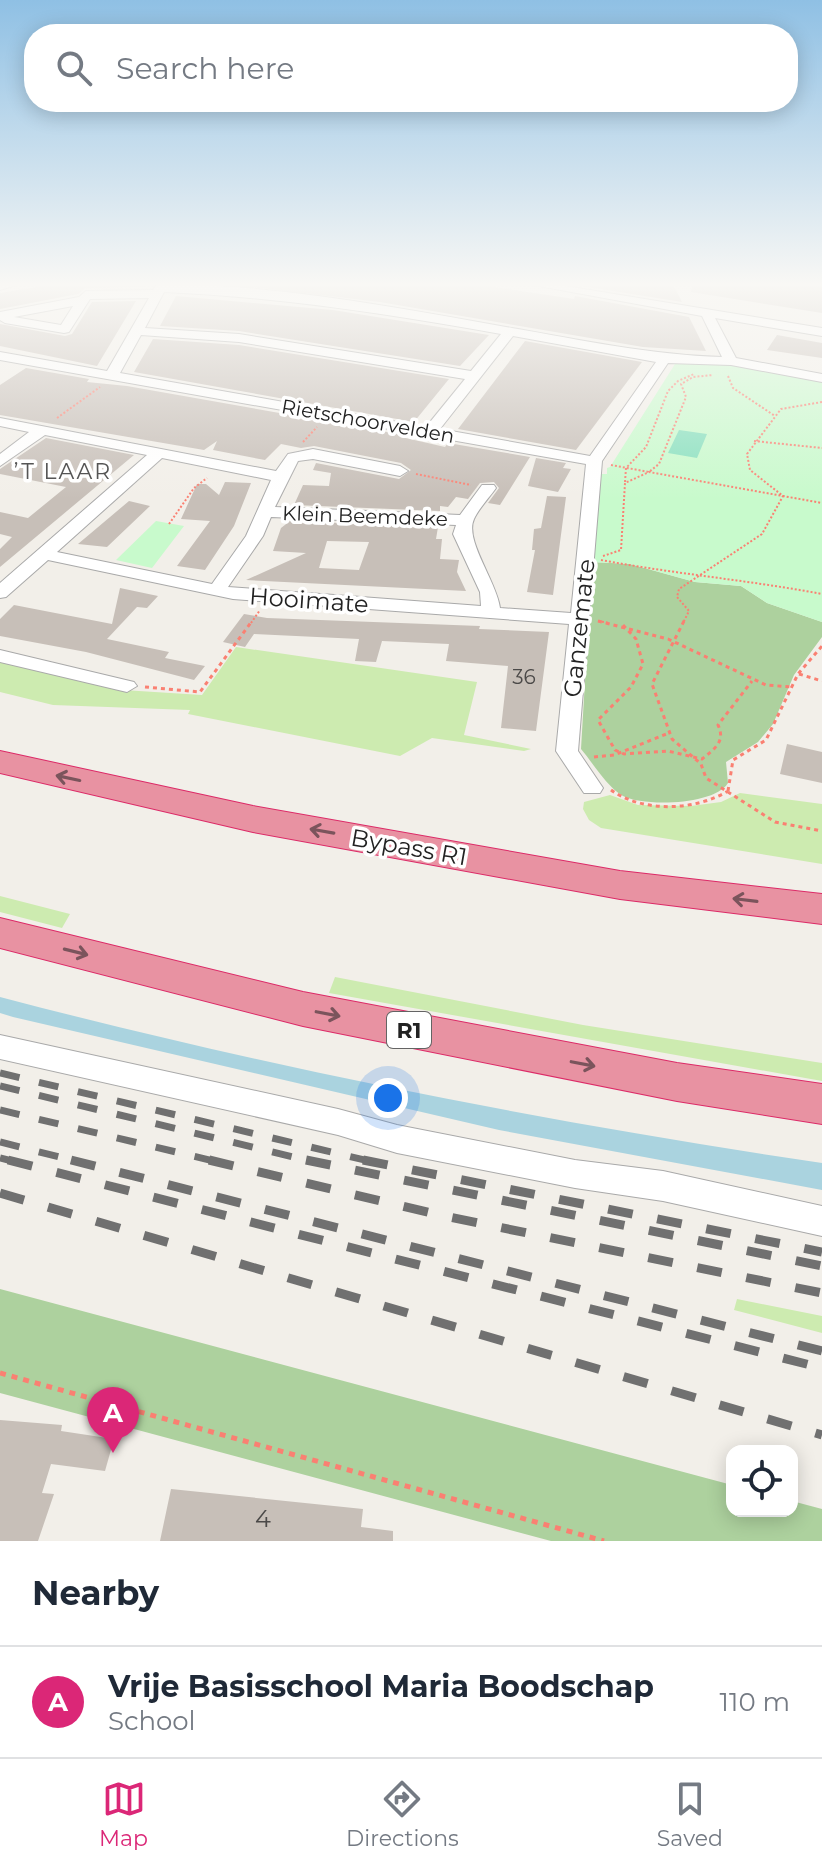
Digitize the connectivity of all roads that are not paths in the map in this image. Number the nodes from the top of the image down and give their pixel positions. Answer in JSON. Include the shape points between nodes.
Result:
{"nodes":[{"id":1,"x":0,"y":356,"type":"edge"},
{"id":2,"x":123,"y":356,"type":"edge"},
{"id":3,"x":350,"y":356,"type":"edge"},
{"id":4,"x":491,"y":356,"type":"edge"},
{"id":5,"x":647,"y":356,"type":"edge"},
{"id":6,"x":729,"y":356,"type":"edge"},
{"id":7,"x":17,"y":359,"type":"junction"},
{"id":8,"x":664,"y":359,"type":"junction"},
{"id":9,"x":731,"y":361,"type":"junction"},
{"id":10,"x":0,"y":370,"type":"edge"},
{"id":11,"x":112,"y":375,"type":"junction"},
{"id":12,"x":475,"y":376,"type":"junction"},
{"id":13,"x":822,"y":378,"type":"edge"},
{"id":14,"x":0,"y":422,"type":"edge"},
{"id":15,"x":42,"y":430,"type":"junction"},
{"id":16,"x":430,"y":432,"type":"junction"},
{"id":17,"x":158,"y":454,"type":"junction"},
{"id":18,"x":0,"y":461,"type":"edge"},
{"id":19,"x":594,"y":461,"type":"junction"},
{"id":20,"x":400,"y":471,"type":"road end"},
{"id":21,"x":280,"y":477,"type":"junction"},
{"id":22,"x":488,"y":488,"type":"road end"},
{"id":23,"x":265,"y":512,"type":"junction"},
{"id":24,"x":465,"y":520,"type":"junction"},
{"id":25,"x":44,"y":554,"type":"junction"},
{"id":26,"x":216,"y":591,"type":"junction"},
{"id":27,"x":0,"y":593,"type":"edge"},
{"id":28,"x":491,"y":610,"type":"junction"},
{"id":29,"x":579,"y":619,"type":"junction"},
{"id":30,"x":0,"y":656,"type":"edge"},
{"id":31,"x":127,"y":686,"type":"road end"},
{"id":32,"x":0,"y":762,"type":"edge"},
{"id":33,"x":599,"y":786,"type":"road end"},
{"id":34,"x":822,"y":909,"type":"edge"},
{"id":35,"x":0,"y":933,"type":"edge"},
{"id":36,"x":0,"y":1047,"type":"edge"},
{"id":37,"x":822,"y":1104,"type":"edge"},
{"id":38,"x":822,"y":1221,"type":"edge"}],
"edges":[{"from":1,"to":7,"type":"street","name":"Rietschoorvelden"},
{"from":2,"to":11,"type":"street"},
{"from":3,"to":12,"type":"street"},
{"from":4,"to":12,"type":"street"},
{"from":5,"to":8,"type":"street"},
{"from":6,"to":9,"type":"street"},
{"from":7,"to":10,"type":"street"},
{"from":7,"to":11,"type":"street","name":"Rietschoorvelden"},
{"from":8,"to":9,"type":"street"},
{"from":8,"to":19,"type":"street"},
{"from":9,"to":13,"type":"street"},
{"from":11,"to":16,"type":"street","name":"Rietschoorvelden"},
{"from":12,"to":16,"type":"street"},
{"from":14,"to":15,"type":"street"},
{"from":15,"to":17,"type":"street"},
{"from":15,"to":18,"type":"street"},
{"from":16,"to":19,"type":"street","name":"Rietschoorvelden"},
{"from":17,"to":21,"type":"street"},
{"from":17,"to":25,"type":"street"},
{"from":19,"to":29,"type":"street","name":"Ganzemate"},
{"from":20,"to":21,"type":"street","via":[[301,454]]},
{"from":21,"to":23,"type":"street"},
{"from":22,"to":24,"type":"street"},
{"from":23,"to":24,"type":"street","name":"Klein Beemdeke"},
{"from":23,"to":26,"type":"street","via":[[238,564]]},
{"from":24,"to":28,"type":"street","via":[[462,534],[489,592]]},
{"from":25,"to":26,"type":"street","name":"Hooimate"},
{"from":25,"to":27,"type":"street"},
{"from":26,"to":28,"type":"street","name":"Hooimate"},
{"from":28,"to":29,"type":"street","name":"Hooimate"},
{"from":29,"to":33,"type":"street","name":"Ganzemate","via":[[567,751]]},
{"from":30,"to":31,"type":"street"},
{"from":34,"to":32,"type":"highway","name":"Bypass R1","one_way":true,"via":[[620,885],[253,819]]},
{"from":35,"to":37,"type":"highway","number":"R1","one_way":true,"via":[[303,1009],[677,1082]]},
{"from":36,"to":38,"type":"street","via":[[397,1139],[663,1186]]}]}
